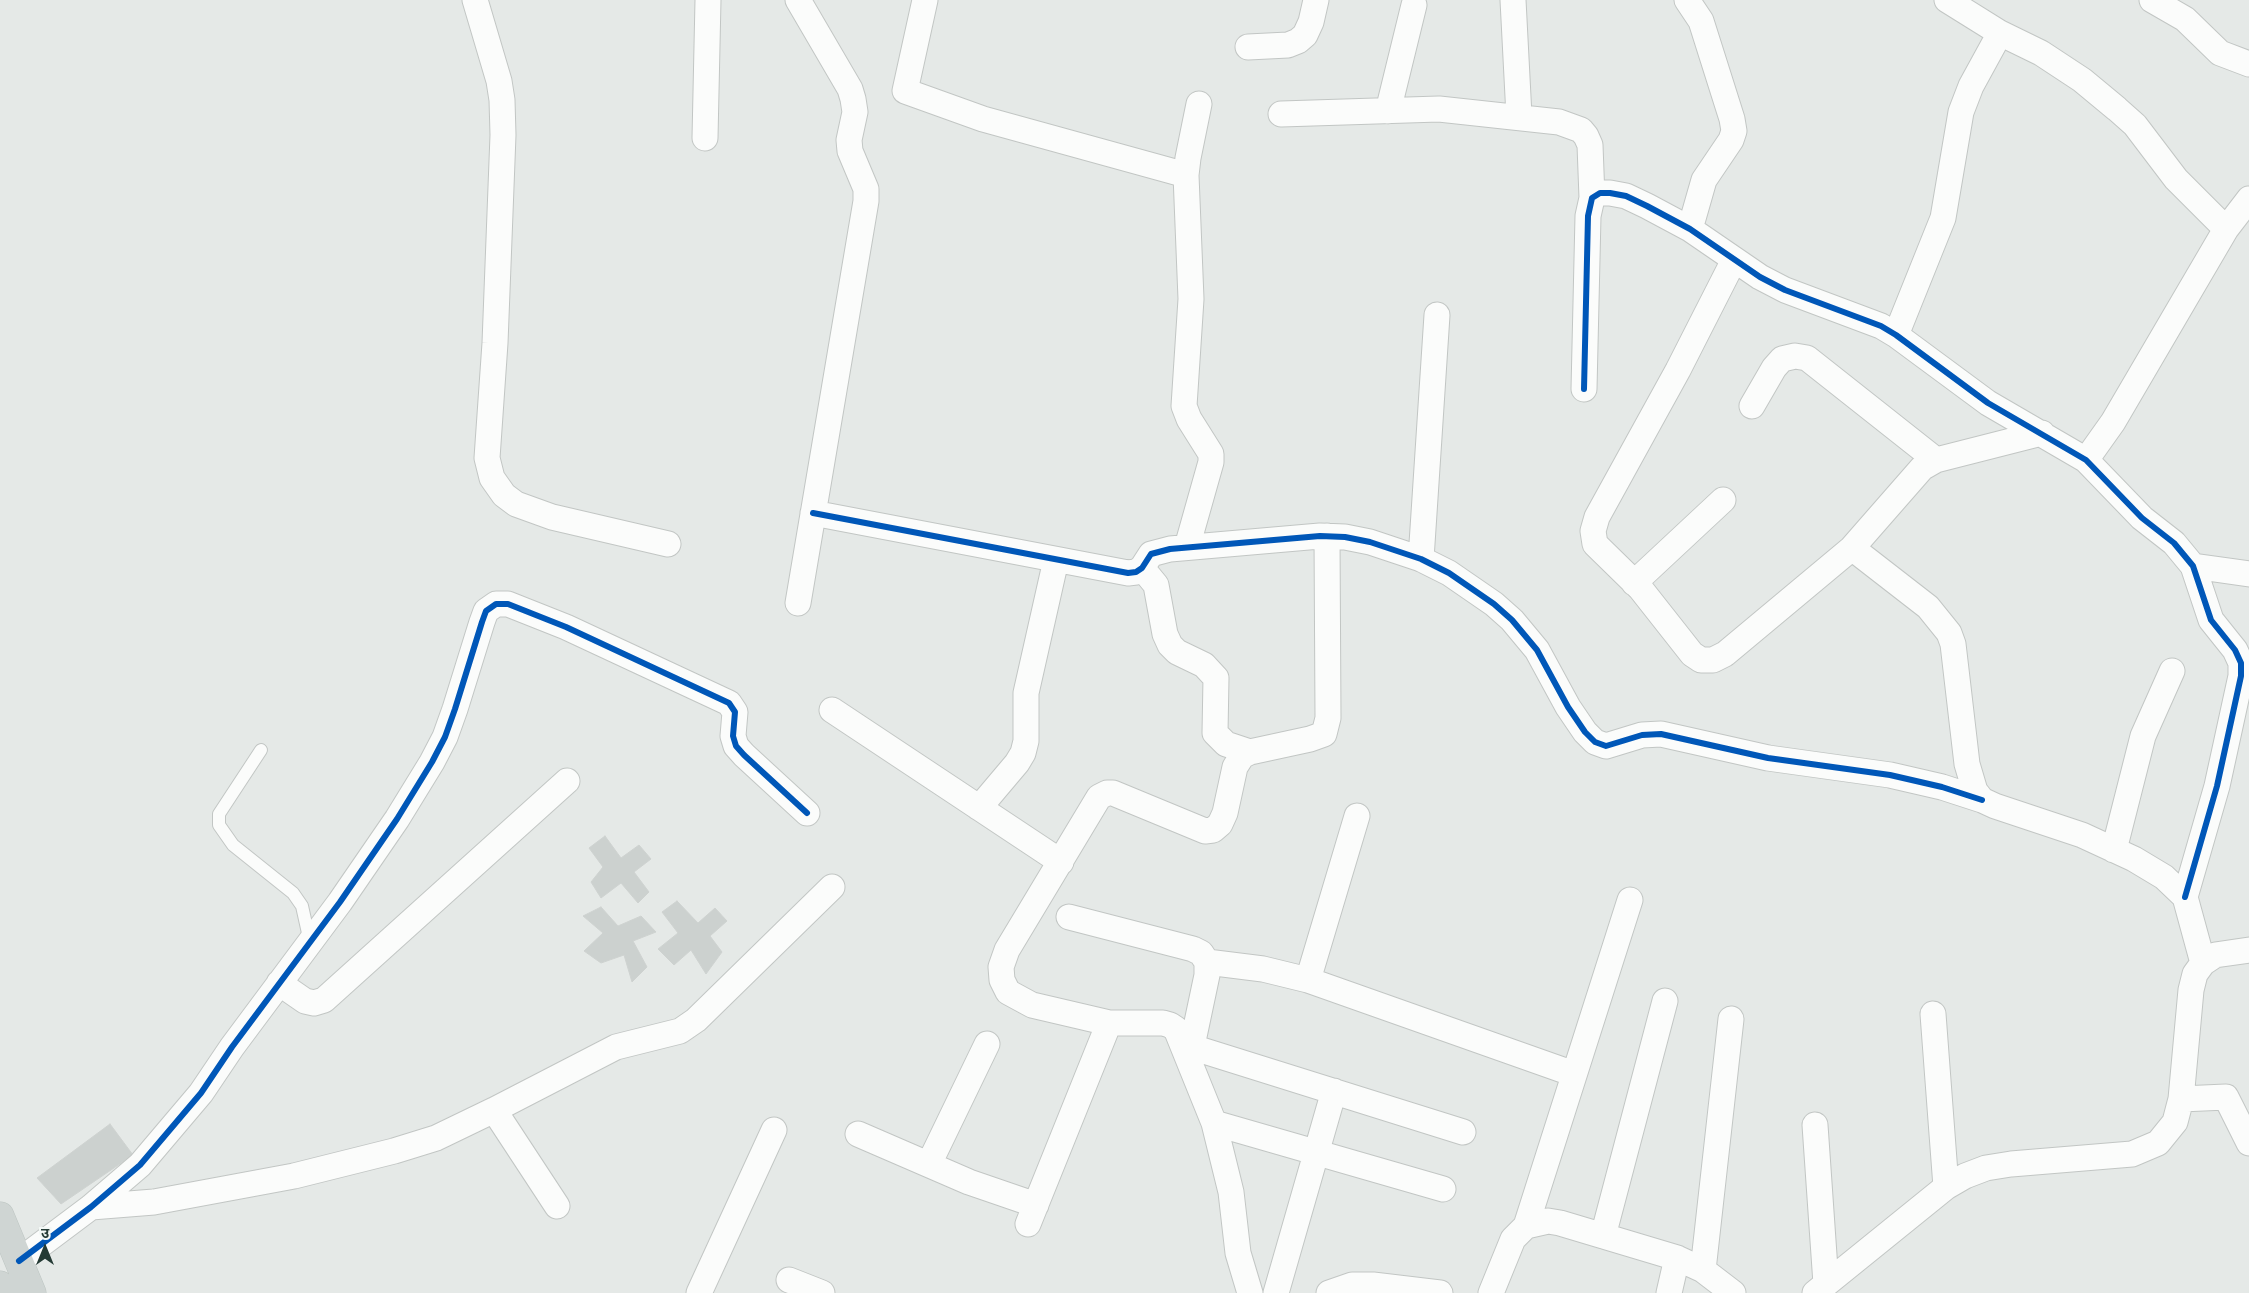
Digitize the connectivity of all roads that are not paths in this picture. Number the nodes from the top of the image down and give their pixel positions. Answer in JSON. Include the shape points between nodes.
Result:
{"nodes":[{"id":1,"x":475,"y":0,"type":"edge"},
{"id":2,"x":708,"y":0,"type":"edge"},
{"id":3,"x":798,"y":0,"type":"edge"},
{"id":4,"x":925,"y":0,"type":"edge"},
{"id":5,"x":1316,"y":0,"type":"edge"},
{"id":6,"x":1513,"y":0,"type":"edge"},
{"id":7,"x":1687,"y":0,"type":"edge"},
{"id":8,"x":1947,"y":0,"type":"edge"},
{"id":9,"x":2152,"y":0,"type":"edge"},
{"id":10,"x":1414,"y":5,"type":"dead end"},
{"id":11,"x":2000,"y":34,"type":"junction"},
{"id":12,"x":1248,"y":47,"type":"dead end"},
{"id":13,"x":2249,"y":64,"type":"edge"},
{"id":14,"x":1200,"y":104,"type":"dead end"},
{"id":15,"x":1388,"y":111,"type":"junction"},
{"id":16,"x":1281,"y":114,"type":"dead end"},
{"id":17,"x":1519,"y":116,"type":"junction"},
{"id":18,"x":705,"y":138,"type":"dead end"},
{"id":19,"x":1186,"y":175,"type":"junction"},
{"id":20,"x":1592,"y":198,"type":"junction"},
{"id":21,"x":2249,"y":199,"type":"edge"},
{"id":22,"x":1690,"y":229,"type":"junction"},
{"id":23,"x":2226,"y":229,"type":"junction"},
{"id":24,"x":1734,"y":260,"type":"junction"},
{"id":25,"x":1437,"y":315,"type":"dead end"},
{"id":26,"x":1896,"y":335,"type":"junction"},
{"id":27,"x":1584,"y":389,"type":"dead end"},
{"id":28,"x":1752,"y":406,"type":"dead end"},
{"id":29,"x":2042,"y":433,"type":"junction"},
{"id":30,"x":1936,"y":460,"type":"junction"},
{"id":31,"x":2086,"y":460,"type":"junction"},
{"id":32,"x":1723,"y":500,"type":"dead end"},
{"id":33,"x":813,"y":513,"type":"junction"},
{"id":34,"x":1327,"y":536,"type":"junction"},
{"id":35,"x":668,"y":544,"type":"dead end"},
{"id":36,"x":1187,"y":547,"type":"junction"},
{"id":37,"x":1852,"y":548,"type":"junction"},
{"id":38,"x":1056,"y":560,"type":"junction"},
{"id":39,"x":1421,"y":560,"type":"junction"},
{"id":40,"x":2193,"y":566,"type":"junction"},
{"id":41,"x":1142,"y":568,"type":"junction"},
{"id":42,"x":2249,"y":574,"type":"edge"},
{"id":43,"x":1634,"y":583,"type":"junction"},
{"id":44,"x":798,"y":603,"type":"dead end"},
{"id":45,"x":2245,"y":664,"type":"edge"},
{"id":46,"x":2172,"y":671,"type":"dead end"},
{"id":47,"x":832,"y":710,"type":"dead end"},
{"id":48,"x":261,"y":750,"type":"dead end"},
{"id":49,"x":1250,"y":752,"type":"junction"},
{"id":50,"x":568,"y":781,"type":"dead end"},
{"id":51,"x":1982,"y":800,"type":"junction"},
{"id":52,"x":979,"y":808,"type":"junction"},
{"id":53,"x":808,"y":813,"type":"dead end"},
{"id":54,"x":1357,"y":816,"type":"dead end"},
{"id":55,"x":2114,"y":850,"type":"junction"},
{"id":56,"x":1061,"y":862,"type":"junction"},
{"id":57,"x":832,"y":887,"type":"dead end"},
{"id":58,"x":2185,"y":897,"type":"junction"},
{"id":59,"x":1630,"y":900,"type":"dead end"},
{"id":60,"x":1069,"y":918,"type":"dead end"},
{"id":61,"x":310,"y":942,"type":"junction"},
{"id":62,"x":2249,"y":950,"type":"edge"},
{"id":63,"x":1206,"y":962,"type":"junction"},
{"id":64,"x":2203,"y":963,"type":"junction"},
{"id":65,"x":1308,"y":980,"type":"junction"},
{"id":66,"x":279,"y":984,"type":"junction"},
{"id":67,"x":1665,"y":1001,"type":"dead end"},
{"id":68,"x":1933,"y":1014,"type":"dead end"},
{"id":69,"x":1731,"y":1019,"type":"dead end"},
{"id":70,"x":1109,"y":1023,"type":"junction"},
{"id":71,"x":987,"y":1044,"type":"dead end"},
{"id":72,"x":1187,"y":1045,"type":"junction"},
{"id":73,"x":1574,"y":1074,"type":"junction"},
{"id":74,"x":1334,"y":1091,"type":"junction"},
{"id":75,"x":2181,"y":1099,"type":"junction"},
{"id":76,"x":494,"y":1110,"type":"junction"},
{"id":77,"x":1214,"y":1123,"type":"junction"},
{"id":78,"x":1815,"y":1125,"type":"dead end"},
{"id":79,"x":774,"y":1130,"type":"dead end"},
{"id":80,"x":1463,"y":1132,"type":"dead end"},
{"id":81,"x":858,"y":1134,"type":"dead end"},
{"id":82,"x":2249,"y":1143,"type":"edge"},
{"id":83,"x":1317,"y":1153,"type":"junction"},
{"id":84,"x":929,"y":1164,"type":"junction"},
{"id":85,"x":1946,"y":1187,"type":"junction"},
{"id":86,"x":1444,"y":1189,"type":"dead end"},
{"id":87,"x":557,"y":1206,"type":"dead end"},
{"id":88,"x":90,"y":1207,"type":"junction"},
{"id":89,"x":0,"y":1216,"type":"edge"},
{"id":90,"x":1526,"y":1226,"type":"junction"},
{"id":91,"x":1604,"y":1236,"type":"junction"},
{"id":92,"x":1677,"y":1258,"type":"junction"},
{"id":93,"x":19,"y":1261,"type":"junction"},
{"id":94,"x":1703,"y":1270,"type":"junction"},
{"id":95,"x":789,"y":1280,"type":"dead end"},
{"id":96,"x":0,"y":1285,"type":"edge"},
{"id":97,"x":1820,"y":1288,"type":"edge"},
{"id":98,"x":4,"y":1293,"type":"edge"},
{"id":99,"x":32,"y":1293,"type":"edge"},
{"id":100,"x":699,"y":1293,"type":"edge"},
{"id":101,"x":822,"y":1293,"type":"edge"},
{"id":102,"x":1250,"y":1293,"type":"edge"},
{"id":103,"x":1276,"y":1293,"type":"edge"},
{"id":104,"x":1329,"y":1293,"type":"edge"},
{"id":105,"x":1440,"y":1293,"type":"edge"},
{"id":106,"x":1491,"y":1293,"type":"edge"},
{"id":107,"x":1669,"y":1293,"type":"edge"},
{"id":108,"x":1733,"y":1293,"type":"edge"}],
"edges":[{"from":1,"to":35,"type":"street","via":[[500,81],[504,135],[487,458],[492,478],[504,495],[516,504],[552,517]]},
{"from":2,"to":18,"type":"street"},
{"from":3,"to":33,"type":"street","via":[[854,100],[855,112],[848,140],[866,189]]},
{"from":4,"to":19,"type":"street","via":[[905,91],[983,119]]},
{"from":5,"to":12,"type":"street","via":[[1311,22],[1298,41],[1288,45]]},
{"from":6,"to":17,"type":"street"},
{"from":7,"to":22,"type":"street","via":[[1701,21],[1734,131],[1704,180]]},
{"from":8,"to":11,"type":"street"},
{"from":9,"to":13,"type":"street","via":[[2186,20],[2220,53]]},
{"from":10,"to":15,"type":"street"},
{"from":11,"to":23,"type":"street","via":[[2041,53],[2118,109],[2135,125],[2176,179]]},
{"from":11,"to":26,"type":"street","via":[[1971,86],[1961,112],[1939,232]]},
{"from":14,"to":19,"type":"street"},
{"from":15,"to":16,"type":"street"},
{"from":15,"to":17,"type":"street","via":[[1439,109]]},
{"from":17,"to":20,"type":"street","via":[[1559,122],[1581,130],[1590,145]]},
{"from":19,"to":36,"type":"street","via":[[1191,299],[1184,406],[1211,454]]},
{"from":20,"to":22,"type":"street","via":[[1600,193],[1626,196]]},
{"from":20,"to":27,"type":"street","via":[[1588,216]]},
{"from":21,"to":23,"type":"street"},
{"from":22,"to":24,"type":"street"},
{"from":23,"to":31,"type":"street","via":[[2114,422]]},
{"from":24,"to":26,"type":"street","via":[[1785,290],[1881,326]]},
{"from":24,"to":43,"type":"street","via":[[1597,517],[1593,531],[1595,544]]},
{"from":25,"to":39,"type":"street"},
{"from":26,"to":29,"type":"street","via":[[1988,403]]},
{"from":28,"to":30,"type":"street","via":[[1782,359],[1807,358]]},
{"from":29,"to":30,"type":"street"},
{"from":29,"to":31,"type":"street"},
{"from":30,"to":37,"type":"street","via":[[1906,484]]},
{"from":31,"to":40,"type":"street","via":[[2142,518],[2174,543]]},
{"from":32,"to":43,"type":"street"},
{"from":33,"to":38,"type":"street"},
{"from":33,"to":44,"type":"street"},
{"from":34,"to":36,"type":"street"},
{"from":34,"to":39,"type":"street","via":[[1370,542]]},
{"from":34,"to":49,"type":"street","via":[[1327,728],[1324,734],[1310,740]]},
{"from":36,"to":41,"type":"street","via":[[1151,554]]},
{"from":37,"to":43,"type":"street","via":[[1726,654],[1712,660],[1701,660],[1692,654],[1653,602]]},
{"from":37,"to":51,"type":"street","via":[[1928,608],[1948,633],[1967,764],[1975,791]]},
{"from":38,"to":41,"type":"street","via":[[1128,573]]},
{"from":38,"to":52,"type":"street","via":[[1026,692],[1023,753]]},
{"from":39,"to":51,"type":"street","via":[[1449,573],[1512,620],[1537,650],[1568,707],[1595,742],[1606,746],[1642,735],[1661,734],[1768,758],[1890,774]]},
{"from":40,"to":42,"type":"street"},
{"from":40,"to":45,"type":"street","via":[[2211,620]]},
{"from":41,"to":49,"type":"street","via":[[1156,585],[1165,634],[1170,644],[1177,652],[1204,665],[1216,678],[1215,733],[1226,744]]},
{"from":45,"to":58,"type":"street","via":[[2217,786]]},
{"from":46,"to":55,"type":"street","via":[[2143,736]]},
{"from":47,"to":52,"type":"street"},
{"from":48,"to":61,"type":"lane","via":[[219,814],[219,825],[233,845],[293,893],[302,906]]},
{"from":49,"to":56,"type":"street","via":[[1238,760],[1225,813],[1213,830],[1205,831],[1125,796],[1107,793],[1099,797]]},
{"from":50,"to":66,"type":"street","via":[[324,1000],[306,1002]]},
{"from":51,"to":55,"type":"street","via":[[2082,835]]},
{"from":52,"to":56,"type":"street"},
{"from":53,"to":61,"type":"street","via":[[736,746],[733,736],[736,712],[729,703],[566,627],[508,604],[496,604],[486,611],[445,737],[432,762],[397,819]]},
{"from":54,"to":65,"type":"street"},
{"from":55,"to":58,"type":"street","via":[[2164,877]]},
{"from":56,"to":70,"type":"street","via":[[1007,950],[1000,967],[1002,980],[1008,992],[1032,1005]]},
{"from":57,"to":76,"type":"street","via":[[696,1020],[680,1031],[616,1047]]},
{"from":58,"to":64,"type":"street"},
{"from":59,"to":73,"type":"street"},
{"from":60,"to":63,"type":"street","via":[[1193,949],[1201,953]]},
{"from":61,"to":66,"type":"street"},
{"from":62,"to":64,"type":"street","via":[[2215,955]]},
{"from":63,"to":65,"type":"street","via":[[1263,969]]},
{"from":63,"to":72,"type":"street","via":[[1207,975]]},
{"from":64,"to":75,"type":"street","via":[[2195,974],[2191,990]]},
{"from":65,"to":73,"type":"street"},
{"from":66,"to":88,"type":"street","via":[[201,1093],[140,1165]]},
{"from":67,"to":91,"type":"street"},
{"from":68,"to":85,"type":"street"},
{"from":69,"to":94,"type":"street"},
{"from":70,"to":72,"type":"street","via":[[1163,1023],[1176,1029]]},
{"from":70,"to":84,"type":"street","via":[[1032,1214]]},
{"from":71,"to":84,"type":"street"},
{"from":72,"to":74,"type":"street"},
{"from":72,"to":77,"type":"street"},
{"from":73,"to":90,"type":"street"},
{"from":74,"to":80,"type":"street"},
{"from":74,"to":83,"type":"street"},
{"from":75,"to":82,"type":"street","via":[[2226,1097]]},
{"from":75,"to":85,"type":"street","via":[[2175,1122],[2158,1143],[2148,1149],[2132,1154],[1986,1168]]},
{"from":76,"to":87,"type":"street"},
{"from":76,"to":88,"type":"street","via":[[436,1138],[294,1176],[154,1202]]},
{"from":77,"to":83,"type":"street"},
{"from":77,"to":102,"type":"street","via":[[1231,1192],[1238,1253]]},
{"from":78,"to":97,"type":"street"},
{"from":79,"to":100,"type":"street"},
{"from":81,"to":84,"type":"street"},
{"from":83,"to":86,"type":"street"},
{"from":83,"to":103,"type":"street"},
{"from":85,"to":97,"type":"street"},
{"from":88,"to":93,"type":"street"},
{"from":89,"to":93,"type":"main road"},
{"from":90,"to":91,"type":"street","via":[[1548,1221]]},
{"from":90,"to":106,"type":"street","via":[[1513,1239]]},
{"from":91,"to":92,"type":"street"},
{"from":92,"to":94,"type":"street"},
{"from":92,"to":107,"type":"street"},
{"from":93,"to":99,"type":"main road"},
{"from":94,"to":108,"type":"street"},
{"from":95,"to":101,"type":"street"},
{"from":96,"to":98,"type":"main road"},
{"from":104,"to":105,"type":"street","via":[[1352,1285]]}]}
